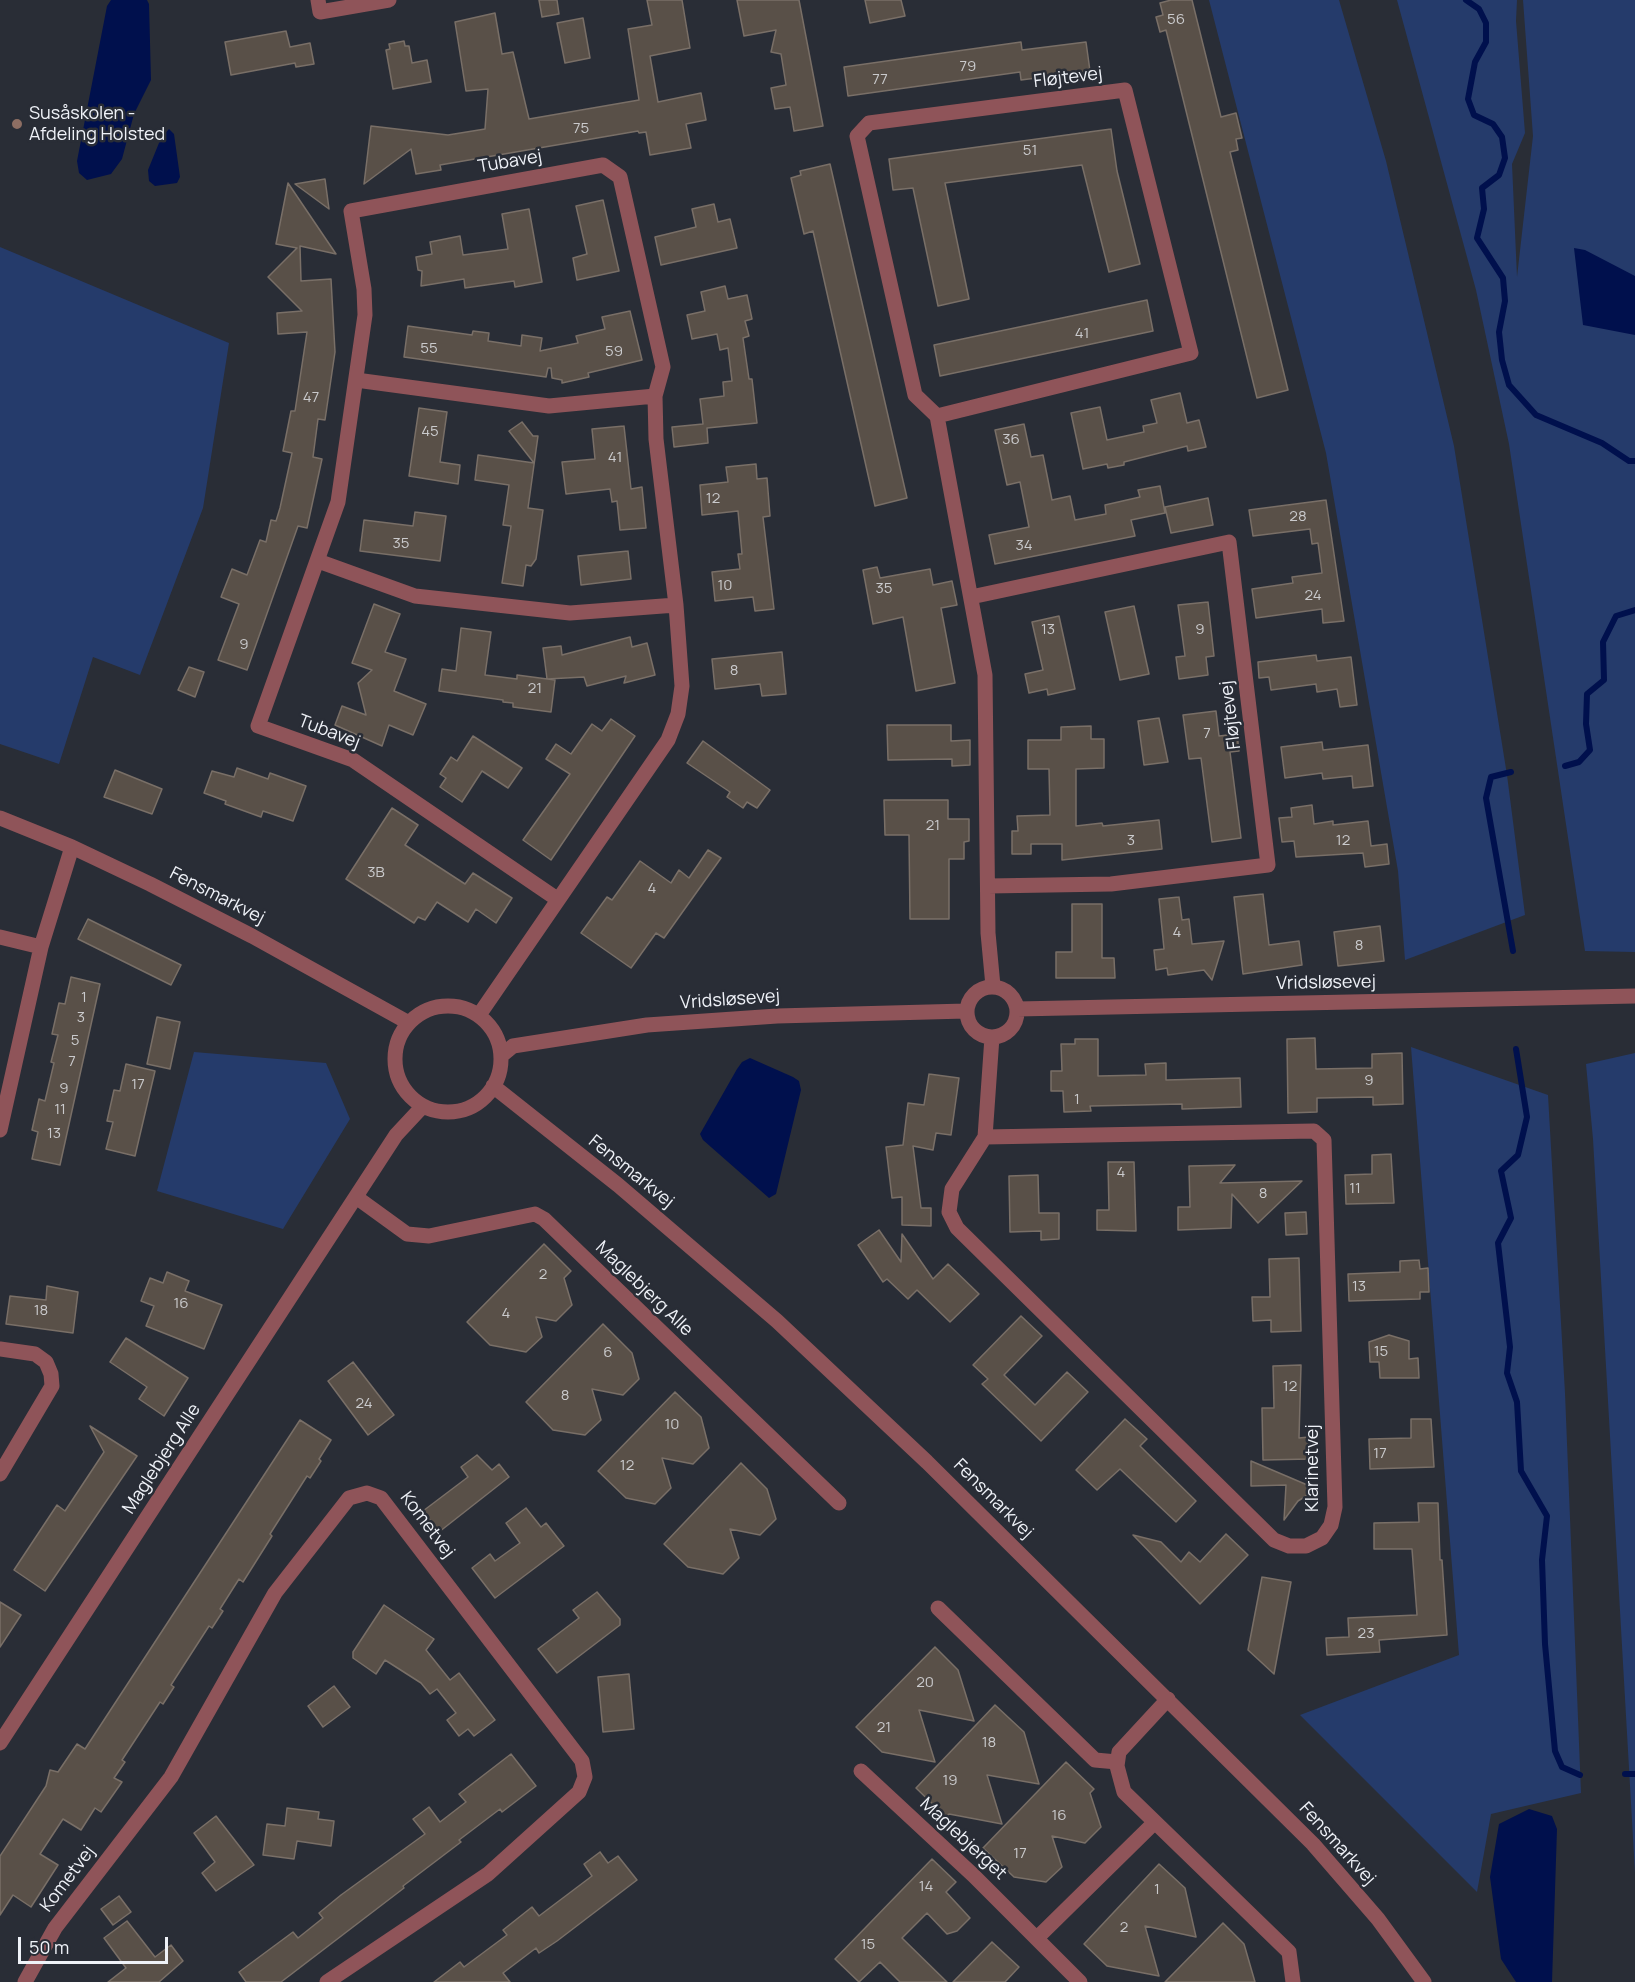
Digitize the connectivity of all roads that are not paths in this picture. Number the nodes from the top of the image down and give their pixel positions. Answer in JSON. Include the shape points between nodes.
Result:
{"nodes":[{"id":1,"x":318,"y":0,"type":"edge"},
{"id":2,"x":389,"y":0,"type":"edge"},
{"id":3,"x":357,"y":380,"type":"junction"},
{"id":4,"x":655,"y":396,"type":"junction"},
{"id":5,"x":937,"y":416,"type":"junction"},
{"id":6,"x":318,"y":561,"type":"junction"},
{"id":7,"x":971,"y":597,"type":"junction"},
{"id":8,"x":676,"y":605,"type":"junction"},
{"id":9,"x":0,"y":818,"type":"edge"},
{"id":10,"x":72,"y":847,"type":"junction"},
{"id":11,"x":988,"y":886,"type":"junction"},
{"id":12,"x":557,"y":898,"type":"junction"},
{"id":13,"x":0,"y":937,"type":"edge"},
{"id":14,"x":41,"y":947,"type":"junction"},
{"id":15,"x":993,"y":986,"type":"junction"},
{"id":16,"x":1635,"y":996,"type":"edge"},
{"id":17,"x":1017,"y":1009,"type":"junction"},
{"id":18,"x":966,"y":1011,"type":"junction"},
{"id":19,"x":479,"y":1016,"type":"junction"},
{"id":20,"x":409,"y":1023,"type":"junction"},
{"id":21,"x":992,"y":1037,"type":"junction"},
{"id":22,"x":501,"y":1056,"type":"junction"},
{"id":23,"x":493,"y":1086,"type":"junction"},
{"id":24,"x":423,"y":1106,"type":"junction"},
{"id":25,"x":0,"y":1130,"type":"edge"},
{"id":26,"x":985,"y":1137,"type":"junction"},
{"id":27,"x":356,"y":1197,"type":"junction"},
{"id":28,"x":0,"y":1349,"type":"edge"},
{"id":29,"x":0,"y":1474,"type":"edge"},
{"id":30,"x":838,"y":1503,"type":"dead end"},
{"id":31,"x":938,"y":1608,"type":"dead end"},
{"id":32,"x":1168,"y":1699,"type":"junction"},
{"id":33,"x":0,"y":1743,"type":"edge"},
{"id":34,"x":1117,"y":1762,"type":"junction"},
{"id":35,"x":861,"y":1771,"type":"dead end"},
{"id":36,"x":1154,"y":1823,"type":"junction"},
{"id":37,"x":1036,"y":1938,"type":"junction"},
{"id":38,"x":25,"y":1982,"type":"edge"},
{"id":39,"x":327,"y":1982,"type":"edge"},
{"id":40,"x":1080,"y":1982,"type":"edge"},
{"id":41,"x":1293,"y":1982,"type":"edge"},
{"id":42,"x":1424,"y":1982,"type":"edge"}],
"edges":[{"from":1,"to":2,"type":"street","via":[[320,12]]},
{"from":3,"to":4,"type":"street","via":[[549,405]]},
{"from":3,"to":4,"type":"street","name":"Tubavej","via":[[364,290],[351,211],[603,165],[621,177],[663,368]]},
{"from":3,"to":6,"type":"street","name":"Tubavej","via":[[338,502]]},
{"from":4,"to":8,"type":"street","name":"Tubavej","via":[[656,439]]},
{"from":5,"to":5,"type":"street","name":"Fløjtevej","via":[[1191,353],[1125,90],[869,123],[858,136],[915,395]]},
{"from":5,"to":7,"type":"street"},
{"from":6,"to":8,"type":"street","via":[[416,596],[570,613]]},
{"from":6,"to":12,"type":"street","name":"Tubavej","via":[[258,726],[353,760]]},
{"from":7,"to":11,"type":"street","via":[[985,675]]},
{"from":7,"to":11,"type":"street","name":"Fløjtevej","via":[[1230,542],[1268,865],[1111,884]]},
{"from":8,"to":12,"type":"street","name":"Tubavej","via":[[682,686],[678,714],[668,740]]},
{"from":9,"to":10,"type":"street","name":"Fensmarkvej"},
{"from":10,"to":14,"type":"street"},
{"from":10,"to":20,"type":"street","name":"Fensmarkvej","via":[[252,936]]},
{"from":11,"to":15,"type":"street"},
{"from":12,"to":19,"type":"street","name":"Tubavej"},
{"from":13,"to":14,"type":"street"},
{"from":14,"to":25,"type":"street"},
{"from":15,"to":17,"type":"street","via":[[1007,991]]},
{"from":15,"to":18,"type":"street","via":[[976,991]]},
{"from":16,"to":17,"type":"street","name":"Vridsløsevej"},
{"from":17,"to":21,"type":"street","via":[[1013,1025],[1000,1036]]},
{"from":18,"to":21,"type":"street","via":[[977,1032]]},
{"from":18,"to":22,"type":"street","name":"Vridsløsevej","via":[[777,1016],[647,1025],[513,1047]]},
{"from":19,"to":20,"type":"street","via":[[465,1008],[442,1006],[420,1013]]},
{"from":19,"to":22,"type":"street","via":[[494,1033]]},
{"from":20,"to":24,"type":"street","via":[[398,1044],[395,1068],[410,1096]]},
{"from":21,"to":26,"type":"street","name":"Klarinetvej"},
{"from":22,"to":23,"type":"street"},
{"from":23,"to":24,"type":"street","via":[[483,1098],[462,1109],[438,1111]]},
{"from":23,"to":32,"type":"street","name":"Fensmarkvej","via":[[618,1185],[777,1321]]},
{"from":24,"to":27,"type":"street","name":"Maglebjerg Alle","via":[[396,1135]]},
{"from":26,"to":26,"type":"street","name":"Klarinetvej","via":[[952,1189],[949,1212],[957,1228],[1274,1540],[1289,1546],[1306,1546],[1322,1538],[1335,1507],[1324,1140],[1314,1131]]},
{"from":27,"to":30,"type":"street","name":"Maglebjerg Alle","via":[[407,1234],[429,1236],[535,1214]]},
{"from":27,"to":33,"type":"street","name":"Maglebjerg Alle"},
{"from":28,"to":29,"type":"street","via":[[35,1354],[46,1362],[51,1386]]},
{"from":31,"to":34,"type":"street","via":[[1095,1760]]},
{"from":32,"to":34,"type":"street","via":[[1119,1752]]},
{"from":32,"to":42,"type":"street","name":"Fensmarkvej","via":[[1313,1844],[1378,1919]]},
{"from":34,"to":36,"type":"street","via":[[1124,1792]]},
{"from":35,"to":37,"type":"street","name":"Maglebjerget"},
{"from":36,"to":37,"type":"street"},
{"from":36,"to":41,"type":"street","via":[[1289,1952]]},
{"from":37,"to":40,"type":"street","name":"Maglebjerget"},
{"from":38,"to":39,"type":"street","name":"Kometvej","via":[[55,1928],[171,1776],[275,1593],[350,1498],[367,1493],[381,1498],[582,1761],[585,1777],[579,1792],[488,1874]]}]}
